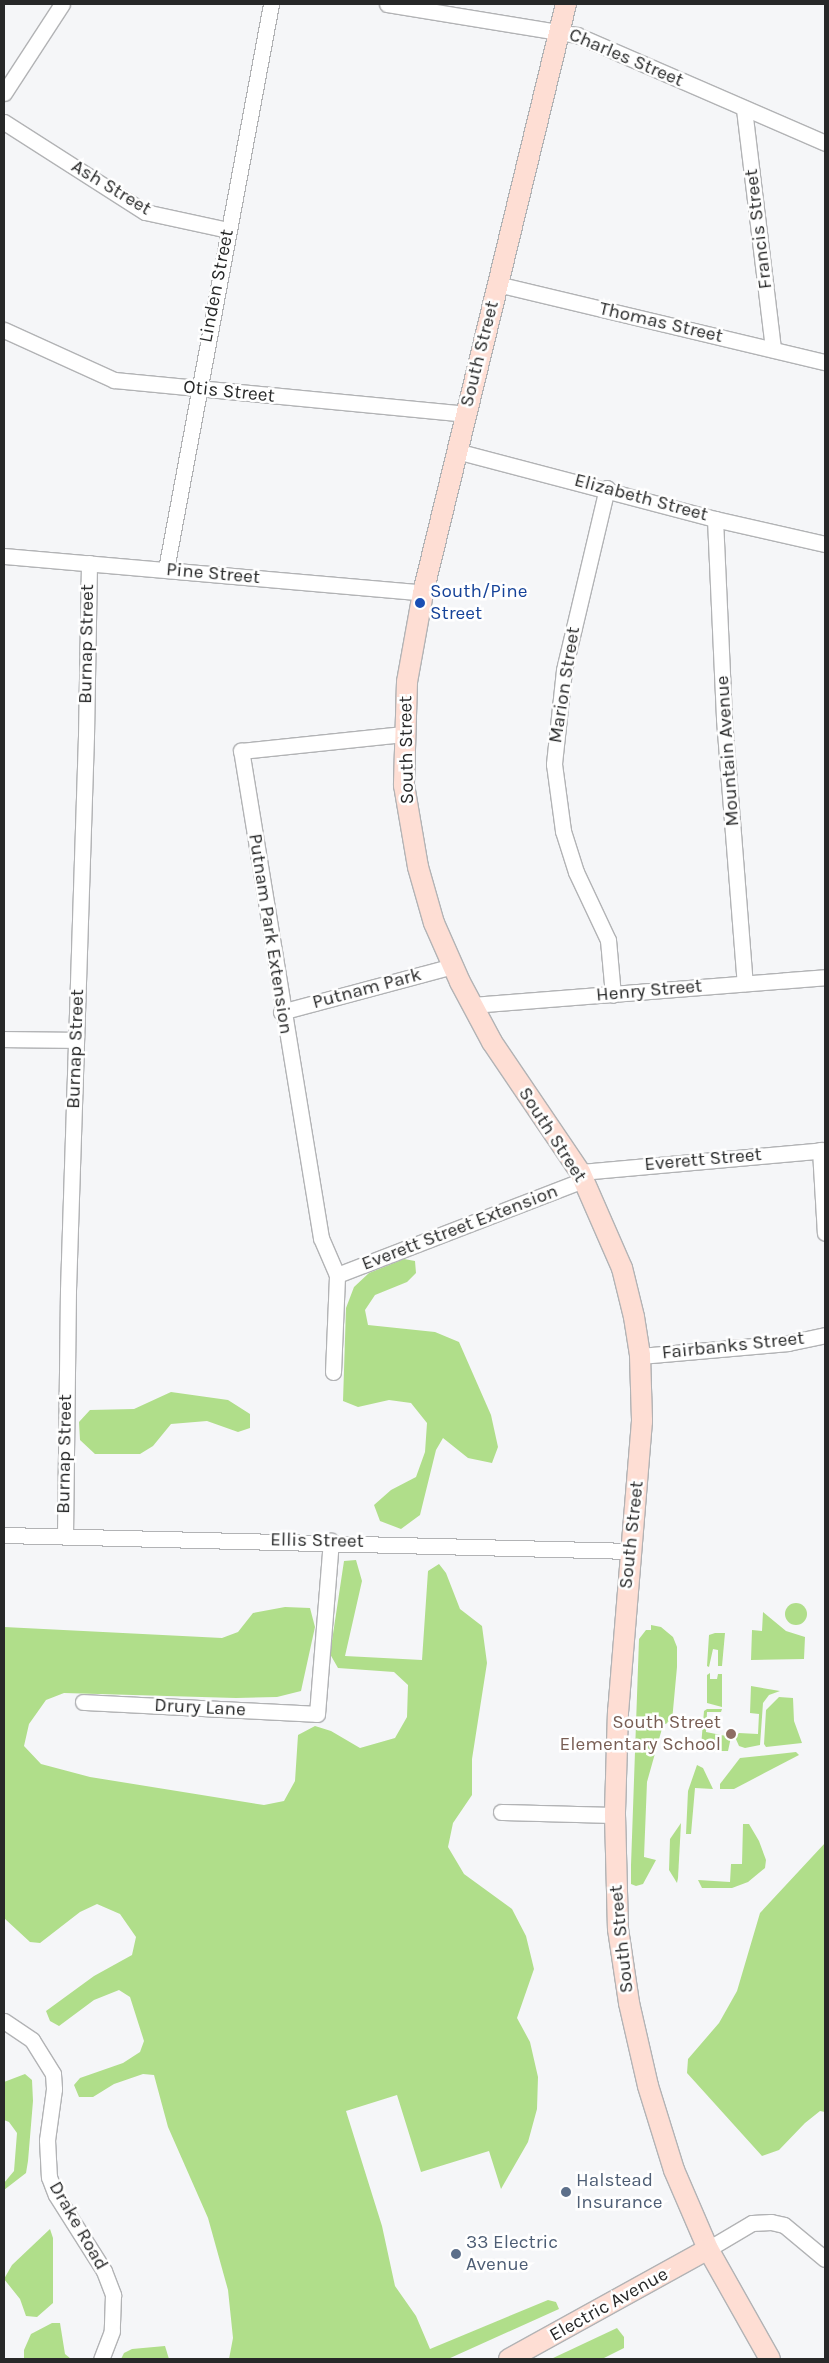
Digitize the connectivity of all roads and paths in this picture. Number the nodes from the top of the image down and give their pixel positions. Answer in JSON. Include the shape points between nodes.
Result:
{"nodes":[{"id":1,"x":62,"y":4,"type":"edge"},
{"id":2,"x":271,"y":4,"type":"edge"},
{"id":3,"x":387,"y":4,"type":"edge"},
{"id":4,"x":566,"y":4,"type":"edge"},
{"id":5,"x":559,"y":30,"type":"junction"},
{"id":6,"x":4,"y":93,"type":"edge"},
{"id":7,"x":744,"y":109,"type":"junction"},
{"id":8,"x":4,"y":122,"type":"edge"},
{"id":9,"x":825,"y":144,"type":"edge"},
{"id":10,"x":228,"y":230,"type":"junction"},
{"id":11,"x":497,"y":284,"type":"junction"},
{"id":12,"x":4,"y":330,"type":"edge"},
{"id":13,"x":773,"y":349,"type":"junction"},
{"id":14,"x":825,"y":362,"type":"edge"},
{"id":15,"x":198,"y":389,"type":"junction"},
{"id":16,"x":466,"y":414,"type":"junction"},
{"id":17,"x":456,"y":451,"type":"junction"},
{"id":18,"x":607,"y":488,"type":"junction"},
{"id":19,"x":715,"y":519,"type":"junction"},
{"id":20,"x":825,"y":544,"type":"edge"},
{"id":21,"x":4,"y":556,"type":"edge"},
{"id":22,"x":89,"y":563,"type":"junction"},
{"id":23,"x":166,"y":570,"type":"junction"},
{"id":24,"x":423,"y":593,"type":"junction"},
{"id":25,"x":404,"y":734,"type":"junction"},
{"id":26,"x":453,"y":966,"type":"junction"},
{"id":27,"x":825,"y":977,"type":"edge"},
{"id":28,"x":745,"y":983,"type":"junction"},
{"id":29,"x":613,"y":995,"type":"junction"},
{"id":30,"x":472,"y":1005,"type":"junction"},
{"id":31,"x":281,"y":1012,"type":"junction"},
{"id":32,"x":4,"y":1039,"type":"edge"},
{"id":33,"x":76,"y":1040,"type":"junction"},
{"id":34,"x":823,"y":1150,"type":"edge"},
{"id":35,"x":582,"y":1176,"type":"junction"},
{"id":36,"x":825,"y":1233,"type":"edge"},
{"id":37,"x":336,"y":1275,"type":"junction"},
{"id":38,"x":825,"y":1335,"type":"edge"},
{"id":39,"x":640,"y":1356,"type":"junction"},
{"id":40,"x":333,"y":1372,"type":"dead end"},
{"id":41,"x":4,"y":1535,"type":"edge"},
{"id":42,"x":65,"y":1536,"type":"junction"},
{"id":43,"x":331,"y":1541,"type":"junction"},
{"id":44,"x":630,"y":1551,"type":"junction"},
{"id":45,"x":83,"y":1702,"type":"dead end"},
{"id":46,"x":501,"y":1812,"type":"dead end"},
{"id":47,"x":615,"y":1814,"type":"junction"},
{"id":48,"x":4,"y":2021,"type":"edge"},
{"id":49,"x":708,"y":2249,"type":"junction"},
{"id":50,"x":825,"y":2259,"type":"edge"},
{"id":51,"x":101,"y":2359,"type":"edge"},
{"id":52,"x":509,"y":2359,"type":"edge"},
{"id":53,"x":770,"y":2359,"type":"edge"}],
"edges":[{"from":1,"to":6,"type":"street"},
{"from":2,"to":10,"type":"street","name":"Linden Street"},
{"from":3,"to":5,"type":"street","name":"Charles Street"},
{"from":4,"to":5,"type":"main road","name":"South Street"},
{"from":5,"to":7,"type":"street","name":"Charles Street"},
{"from":5,"to":11,"type":"main road","name":"South Street"},
{"from":7,"to":9,"type":"street","name":"Charles Street"},
{"from":7,"to":13,"type":"street","name":"Francis Street"},
{"from":8,"to":10,"type":"street","name":"Ash Street","via":[[145,212]]},
{"from":10,"to":15,"type":"street","name":"Linden Street"},
{"from":11,"to":13,"type":"street","name":"Thomas Street"},
{"from":11,"to":16,"type":"main road","name":"South Street"},
{"from":12,"to":15,"type":"street","name":"Otis Street","via":[[114,380]]},
{"from":13,"to":14,"type":"street","name":"Thomas Street"},
{"from":15,"to":16,"type":"street","name":"Otis Street"},
{"from":15,"to":23,"type":"street","name":"Linden Street"},
{"from":16,"to":17,"type":"main road","name":"South Street"},
{"from":17,"to":18,"type":"street","name":"Elizabeth Street"},
{"from":17,"to":24,"type":"main road","name":"South Street"},
{"from":18,"to":19,"type":"street","name":"Elizabeth Street"},
{"from":18,"to":29,"type":"street","name":"Marion Street","via":[[564,670],[554,775],[561,824],[576,872],[608,940]]},
{"from":19,"to":20,"type":"street","name":"Elizabeth Street"},
{"from":19,"to":28,"type":"street","name":"Mountain Avenue","via":[[724,719]]},
{"from":21,"to":22,"type":"street","name":"Pine Street"},
{"from":22,"to":23,"type":"street","name":"Pine Street"},
{"from":22,"to":33,"type":"street","name":"Burnap Street"},
{"from":23,"to":24,"type":"street","name":"Pine Street"},
{"from":24,"to":25,"type":"main road","name":"South Street","via":[[407,682]]},
{"from":25,"to":26,"type":"main road","name":"South Street","via":[[404,785],[418,867],[434,923]]},
{"from":25,"to":31,"type":"street","name":"Putnam Park Extension","via":[[241,751]]},
{"from":26,"to":30,"type":"main road","name":"South Street"},
{"from":26,"to":31,"type":"street","name":"Putnam Park"},
{"from":27,"to":28,"type":"street","name":"Henry Street"},
{"from":28,"to":29,"type":"street","name":"Henry Street"},
{"from":29,"to":30,"type":"street","name":"Henry Street"},
{"from":30,"to":35,"type":"main road","name":"South Street","via":[[534,1108]]},
{"from":31,"to":37,"type":"street","name":"Putnam Park Extension","via":[[321,1238]]},
{"from":32,"to":33,"type":"street"},
{"from":33,"to":42,"type":"street","name":"Burnap Street"},
{"from":34,"to":35,"type":"street","name":"Everett Street"},
{"from":34,"to":36,"type":"street"},
{"from":35,"to":37,"type":"street","name":"Everett Street Extension"},
{"from":35,"to":39,"type":"main road","name":"South Street","via":[[622,1268]]},
{"from":37,"to":40,"type":"street"},
{"from":38,"to":39,"type":"street","name":"Fairbanks Street","via":[[788,1343]]},
{"from":39,"to":44,"type":"main road","name":"South Street","via":[[642,1421]]},
{"from":41,"to":42,"type":"street","name":"Ellis Street"},
{"from":42,"to":43,"type":"street","name":"Ellis Street"},
{"from":43,"to":44,"type":"street","name":"Ellis Street"},
{"from":43,"to":45,"type":"street","name":"Drury Lane","via":[[317,1714]]},
{"from":44,"to":47,"type":"main road","name":"South Street","via":[[618,1711]]},
{"from":46,"to":47,"type":"street"},
{"from":47,"to":49,"type":"main road","name":"South Street","via":[[618,1929],[628,2002],[648,2086],[674,2170]]},
{"from":48,"to":51,"type":"street","name":"Drake Road","via":[[32,2040],[53,2074],[54,2089],[46,2140],[49,2177],[56,2195],[108,2278],[113,2295],[112,2331]]},
{"from":49,"to":50,"type":"street","via":[[752,2223],[771,2222],[784,2225]]},
{"from":49,"to":52,"type":"main road","name":"Electric Avenue"},
{"from":49,"to":53,"type":"main road","name":"South Street"}]}
